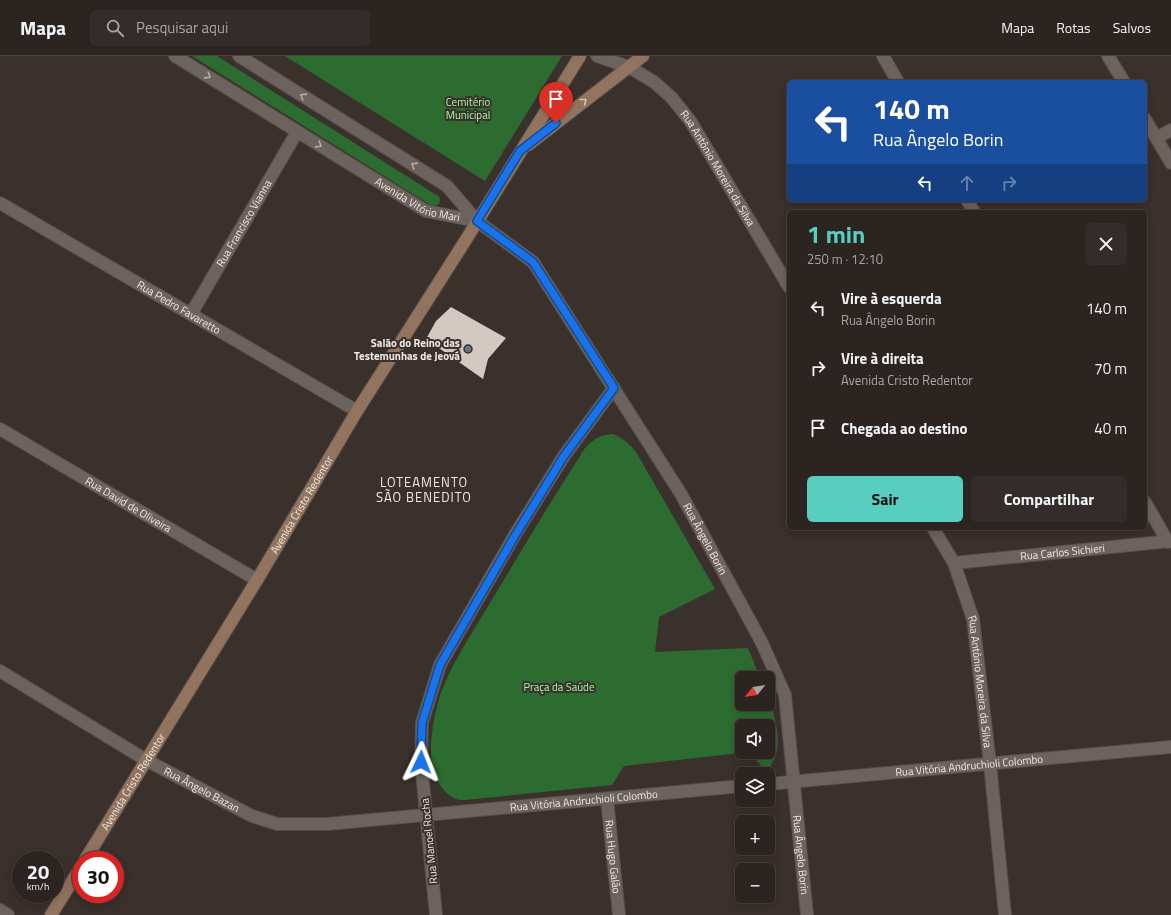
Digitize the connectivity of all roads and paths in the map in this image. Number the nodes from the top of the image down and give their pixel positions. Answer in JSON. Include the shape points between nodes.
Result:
{"nodes":[{"id":1,"x":175,"y":56,"type":"edge"},
{"id":2,"x":238,"y":56,"type":"edge"},
{"id":3,"x":580,"y":56,"type":"edge"},
{"id":4,"x":597,"y":56,"type":"edge"},
{"id":5,"x":642,"y":56,"type":"edge"},
{"id":6,"x":883,"y":56,"type":"edge"},
{"id":7,"x":1108,"y":56,"type":"edge"},
{"id":8,"x":629,"y":67,"type":"junction"},
{"id":9,"x":897,"y":80,"type":"edge"},
{"id":10,"x":1123,"y":80,"type":"edge"},
{"id":11,"x":1147,"y":122,"type":"edge"},
{"id":12,"x":1171,"y":130,"type":"edge"},
{"id":13,"x":297,"y":132,"type":"junction"},
{"id":14,"x":1156,"y":138,"type":"junction"},
{"id":15,"x":520,"y":151,"type":"junction"},
{"id":16,"x":1171,"y":163,"type":"edge"},
{"id":17,"x":0,"y":203,"type":"edge"},
{"id":18,"x":477,"y":221,"type":"junction"},
{"id":19,"x":787,"y":284,"type":"edge"},
{"id":20,"x":191,"y":314,"type":"junction"},
{"id":21,"x":614,"y":388,"type":"junction"},
{"id":22,"x":357,"y":411,"type":"junction"},
{"id":23,"x":0,"y":429,"type":"edge"},
{"id":24,"x":1147,"y":505,"type":"edge"},
{"id":25,"x":934,"y":530,"type":"edge"},
{"id":26,"x":1170,"y":542,"type":"edge"},
{"id":27,"x":954,"y":563,"type":"junction"},
{"id":28,"x":257,"y":580,"type":"junction"},
{"id":29,"x":0,"y":671,"type":"edge"},
{"id":30,"x":1171,"y":747,"type":"edge"},
{"id":31,"x":146,"y":760,"type":"junction"},
{"id":32,"x":990,"y":764,"type":"junction"},
{"id":33,"x":794,"y":782,"type":"junction"},
{"id":34,"x":775,"y":783,"type":"edge"},
{"id":35,"x":735,"y":787,"type":"edge"},
{"id":36,"x":607,"y":799,"type":"junction"},
{"id":37,"x":427,"y":816,"type":"junction"},
{"id":38,"x":90,"y":851,"type":"edge"},
{"id":39,"x":72,"y":881,"type":"edge"},
{"id":40,"x":0,"y":910,"type":"edge"},
{"id":41,"x":8,"y":915,"type":"edge"},
{"id":42,"x":51,"y":915,"type":"edge"},
{"id":43,"x":436,"y":915,"type":"edge"},
{"id":44,"x":619,"y":915,"type":"edge"},
{"id":45,"x":807,"y":915,"type":"edge"},
{"id":46,"x":1005,"y":915,"type":"edge"}],
"edges":[{"from":1,"to":13,"type":"street","name":"Avenida Vitório Mari","one_way":true},
{"from":18,"to":2,"type":"street","name":"Avenida Vitório Mari","one_way":true,"via":[[447,186]]},
{"from":3,"to":15,"type":"street","name":"Avenida Cristo Redentor"},
{"from":4,"to":8,"type":"street","name":"Rua Antônio Moreira da Silva"},
{"from":5,"to":8,"type":"street","name":"Avenida Cristo Redentor"},
{"from":6,"to":9,"type":"street"},
{"from":7,"to":10,"type":"street"},
{"from":15,"to":8,"type":"street","name":"Avenida Cristo Redentor","one_way":true},
{"from":8,"to":19,"type":"street","name":"Rua Antônio Moreira da Silva","via":[[654,82],[672,98],[691,122]]},
{"from":11,"to":14,"type":"street"},
{"from":12,"to":14,"type":"street"},
{"from":13,"to":18,"type":"street","name":"Avenida Vitório Mari","one_way":true,"via":[[426,211]]},
{"from":13,"to":20,"type":"street","name":"Rua Francisco Vianna"},
{"from":14,"to":16,"type":"street"},
{"from":15,"to":18,"type":"street","name":"Avenida Cristo Redentor"},
{"from":17,"to":20,"type":"street","name":"Rua Pedro Favaretto"},
{"from":18,"to":21,"type":"street","name":"Rua Ângelo Borin","via":[[533,262]]},
{"from":18,"to":22,"type":"street","name":"Avenida Cristo Redentor"},
{"from":20,"to":22,"type":"street","name":"Rua Pedro Favaretto"},
{"from":21,"to":33,"type":"street","name":"Rua Ângelo Borin","via":[[681,494],[762,643],[786,695]]},
{"from":21,"to":37,"type":"street","name":"Rua Manoel Rocha","via":[[564,456],[440,665],[422,723],[421,762]]},
{"from":22,"to":28,"type":"street","name":"Avenida Cristo Redentor"},
{"from":23,"to":28,"type":"street","name":"Rua David de Oliveira"},
{"from":24,"to":26,"type":"street"},
{"from":25,"to":27,"type":"street","name":"Rua Antônio Moreira da Silva"},
{"from":26,"to":27,"type":"street","name":"Rua Carlos Sichieri"},
{"from":27,"to":32,"type":"street","name":"Rua Antônio Moreira da Silva","via":[[973,619]]},
{"from":28,"to":31,"type":"street","name":"Avenida Cristo Redentor"},
{"from":29,"to":31,"type":"street","name":"Rua Ângelo Bazan"},
{"from":30,"to":32,"type":"street","name":"Rua Vitória Andruchioli Colombo"},
{"from":31,"to":37,"type":"street","name":"Rua Ângelo Bazan","via":[[252,816],[276,824],[327,824]]},
{"from":31,"to":38,"type":"street","name":"Avenida Cristo Redentor"},
{"from":32,"to":33,"type":"street","name":"Rua Vitória Andruchioli Colombo"},
{"from":32,"to":46,"type":"street","name":"Rua Antônio Moreira da Silva"},
{"from":33,"to":34,"type":"street","name":"Rua Vitória Andruchioli Colombo"},
{"from":33,"to":45,"type":"street","name":"Rua Ângelo Borin"},
{"from":35,"to":36,"type":"street","name":"Rua Vitória Andruchioli Colombo"},
{"from":36,"to":37,"type":"street","name":"Rua Vitória Andruchioli Colombo"},
{"from":36,"to":44,"type":"street","name":"Rua Hugo Galão"},
{"from":37,"to":43,"type":"street","name":"Rua Manoel Rocha"},
{"from":39,"to":42,"type":"street"},
{"from":40,"to":41,"type":"street"}]}
